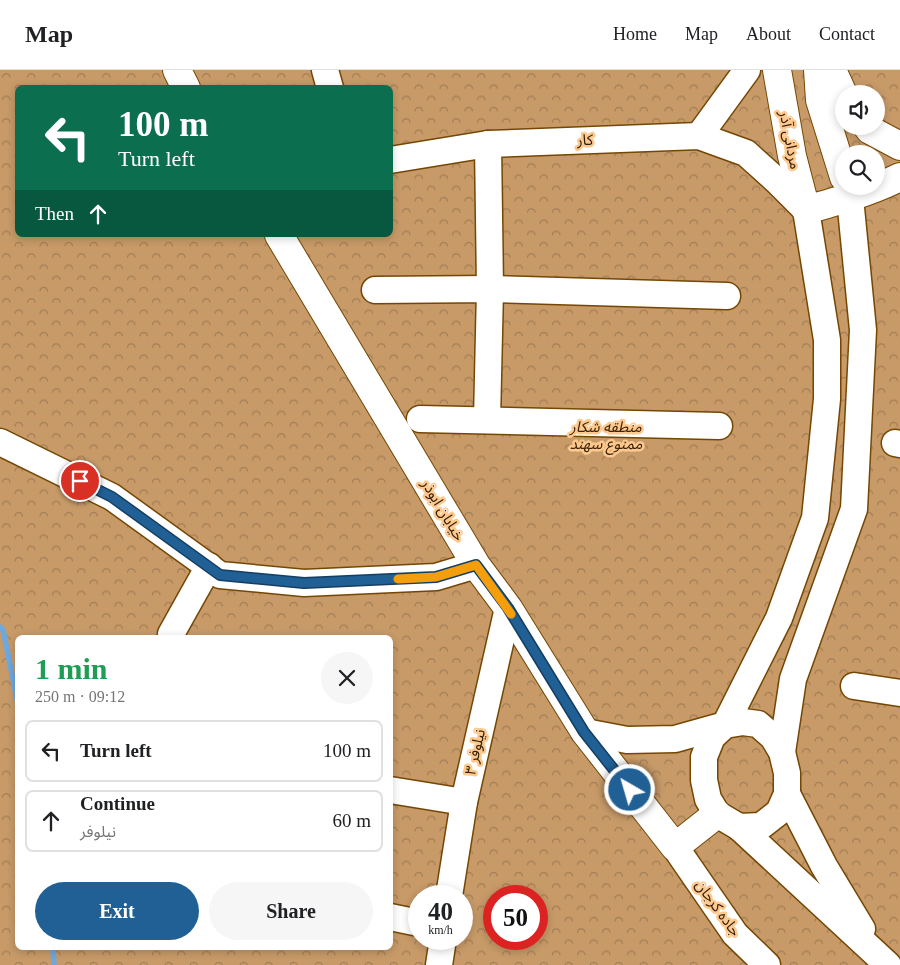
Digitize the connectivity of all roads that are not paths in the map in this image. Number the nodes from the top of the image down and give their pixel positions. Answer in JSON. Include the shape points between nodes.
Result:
{"nodes":[{"id":1,"x":177,"y":70,"type":"edge"},
{"id":2,"x":324,"y":70,"type":"edge"},
{"id":3,"x":747,"y":70,"type":"edge"},
{"id":4,"x":777,"y":70,"type":"edge"},
{"id":5,"x":818,"y":70,"type":"edge"},
{"id":6,"x":832,"y":70,"type":"edge"},
{"id":7,"x":184,"y":85,"type":"edge"},
{"id":8,"x":329,"y":85,"type":"edge"},
{"id":9,"x":839,"y":85,"type":"edge"},
{"id":10,"x":879,"y":135,"type":"edge"},
{"id":11,"x":699,"y":136,"type":"junction"},
{"id":12,"x":488,"y":144,"type":"junction"},
{"id":13,"x":835,"y":146,"type":"edge"},
{"id":14,"x":900,"y":147,"type":"edge"},
{"id":15,"x":885,"y":151,"type":"edge"},
{"id":16,"x":393,"y":160,"type":"edge"},
{"id":17,"x":797,"y":175,"type":"junction"},
{"id":18,"x":835,"y":177,"type":"edge"},
{"id":19,"x":900,"y":177,"type":"edge"},
{"id":20,"x":885,"y":184,"type":"edge"},
{"id":21,"x":835,"y":185,"type":"edge"},
{"id":22,"x":847,"y":195,"type":"edge"},
{"id":23,"x":806,"y":210,"type":"junction"},
{"id":24,"x":280,"y":237,"type":"edge"},
{"id":25,"x":490,"y":289,"type":"junction"},
{"id":26,"x":375,"y":290,"type":"dead end"},
{"id":27,"x":727,"y":296,"type":"dead end"},
{"id":28,"x":420,"y":419,"type":"dead end"},
{"id":29,"x":487,"y":420,"type":"junction"},
{"id":30,"x":719,"y":426,"type":"dead end"},
{"id":31,"x":0,"y":442,"type":"edge"},
{"id":32,"x":476,"y":565,"type":"junction"},
{"id":33,"x":209,"y":566,"type":"junction"},
{"id":34,"x":508,"y":608,"type":"junction"},
{"id":35,"x":171,"y":634,"type":"dead end"},
{"id":36,"x":854,"y":686,"type":"dead end"},
{"id":37,"x":900,"y":693,"type":"edge"},
{"id":38,"x":725,"y":725,"type":"junction"},
{"id":39,"x":584,"y":732,"type":"junction"},
{"id":40,"x":782,"y":752,"type":"junction"},
{"id":41,"x":393,"y":790,"type":"edge"},
{"id":42,"x":787,"y":794,"type":"junction"},
{"id":43,"x":464,"y":802,"type":"junction"},
{"id":44,"x":728,"y":821,"type":"junction"},
{"id":45,"x":675,"y":847,"type":"junction"},
{"id":46,"x":451,"y":885,"type":"edge"},
{"id":47,"x":393,"y":918,"type":"edge"},
{"id":48,"x":408,"y":921,"type":"edge"},
{"id":49,"x":441,"y":950,"type":"edge"},
{"id":50,"x":888,"y":958,"type":"edge"},
{"id":51,"x":439,"y":965,"type":"edge"},
{"id":52,"x":767,"y":965,"type":"edge"}],
"edges":[{"from":1,"to":7,"type":"main road"},
{"from":2,"to":8,"type":"street"},
{"from":3,"to":11,"type":"street"},
{"from":4,"to":17,"type":"main road","name":"مردانی آذر"},
{"from":5,"to":13,"type":"main road","via":[[820,100]]},
{"from":6,"to":9,"type":"main road"},
{"from":10,"to":14,"type":"main road"},
{"from":11,"to":12,"type":"street","name":"کار"},
{"from":11,"to":23,"type":"street","via":[[746,153]]},
{"from":12,"to":16,"type":"street","name":"کار"},
{"from":12,"to":25,"type":"street"},
{"from":14,"to":15,"type":"main road"},
{"from":17,"to":18,"type":"main road"},
{"from":17,"to":23,"type":"main road","name":"مردانی آذر"},
{"from":19,"to":20,"type":"main road"},
{"from":21,"to":23,"type":"main road"},
{"from":22,"to":40,"type":"street","via":[[863,330],[854,509],[793,679]]},
{"from":23,"to":38,"type":"street","via":[[827,340],[827,399],[815,518],[779,618]]},
{"from":24,"to":32,"type":"main road","name":"خیابان ابوذر"},
{"from":25,"to":26,"type":"street"},
{"from":25,"to":27,"type":"street"},
{"from":25,"to":29,"type":"street"},
{"from":28,"to":29,"type":"street"},
{"from":29,"to":30,"type":"street"},
{"from":31,"to":33,"type":"street","via":[[112,497]]},
{"from":32,"to":33,"type":"street","via":[[436,577],[304,583],[220,575]]},
{"from":32,"to":34,"type":"main road","name":"خیابان ابوذر"},
{"from":33,"to":35,"type":"street"},
{"from":34,"to":39,"type":"main road","name":"خیابان ابوذر"},
{"from":34,"to":43,"type":"street","name":"نیلوفر ۳"},
{"from":36,"to":37,"type":"street"},
{"from":38,"to":39,"type":"street","via":[[675,738],[627,740]]},
{"from":38,"to":40,"type":"street","via":[[758,724],[773,737]]},
{"from":38,"to":44,"type":"street","via":[[712,737],[704,757],[704,780],[708,799]]},
{"from":39,"to":45,"type":"main road","name":"خیابان ابوذر"},
{"from":40,"to":42,"type":"street"},
{"from":41,"to":43,"type":"street"},
{"from":42,"to":44,"type":"street","via":[[779,812],[761,826]]},
{"from":42,"to":50,"type":"street","via":[[824,866]]},
{"from":43,"to":46,"type":"street","name":"نیلوفر ۳"},
{"from":44,"to":45,"type":"main road"},
{"from":44,"to":50,"type":"street"},
{"from":45,"to":52,"type":"street","name":"جاده کرجان","via":[[735,934]]},
{"from":47,"to":48,"type":"street"},
{"from":49,"to":51,"type":"street"}]}
